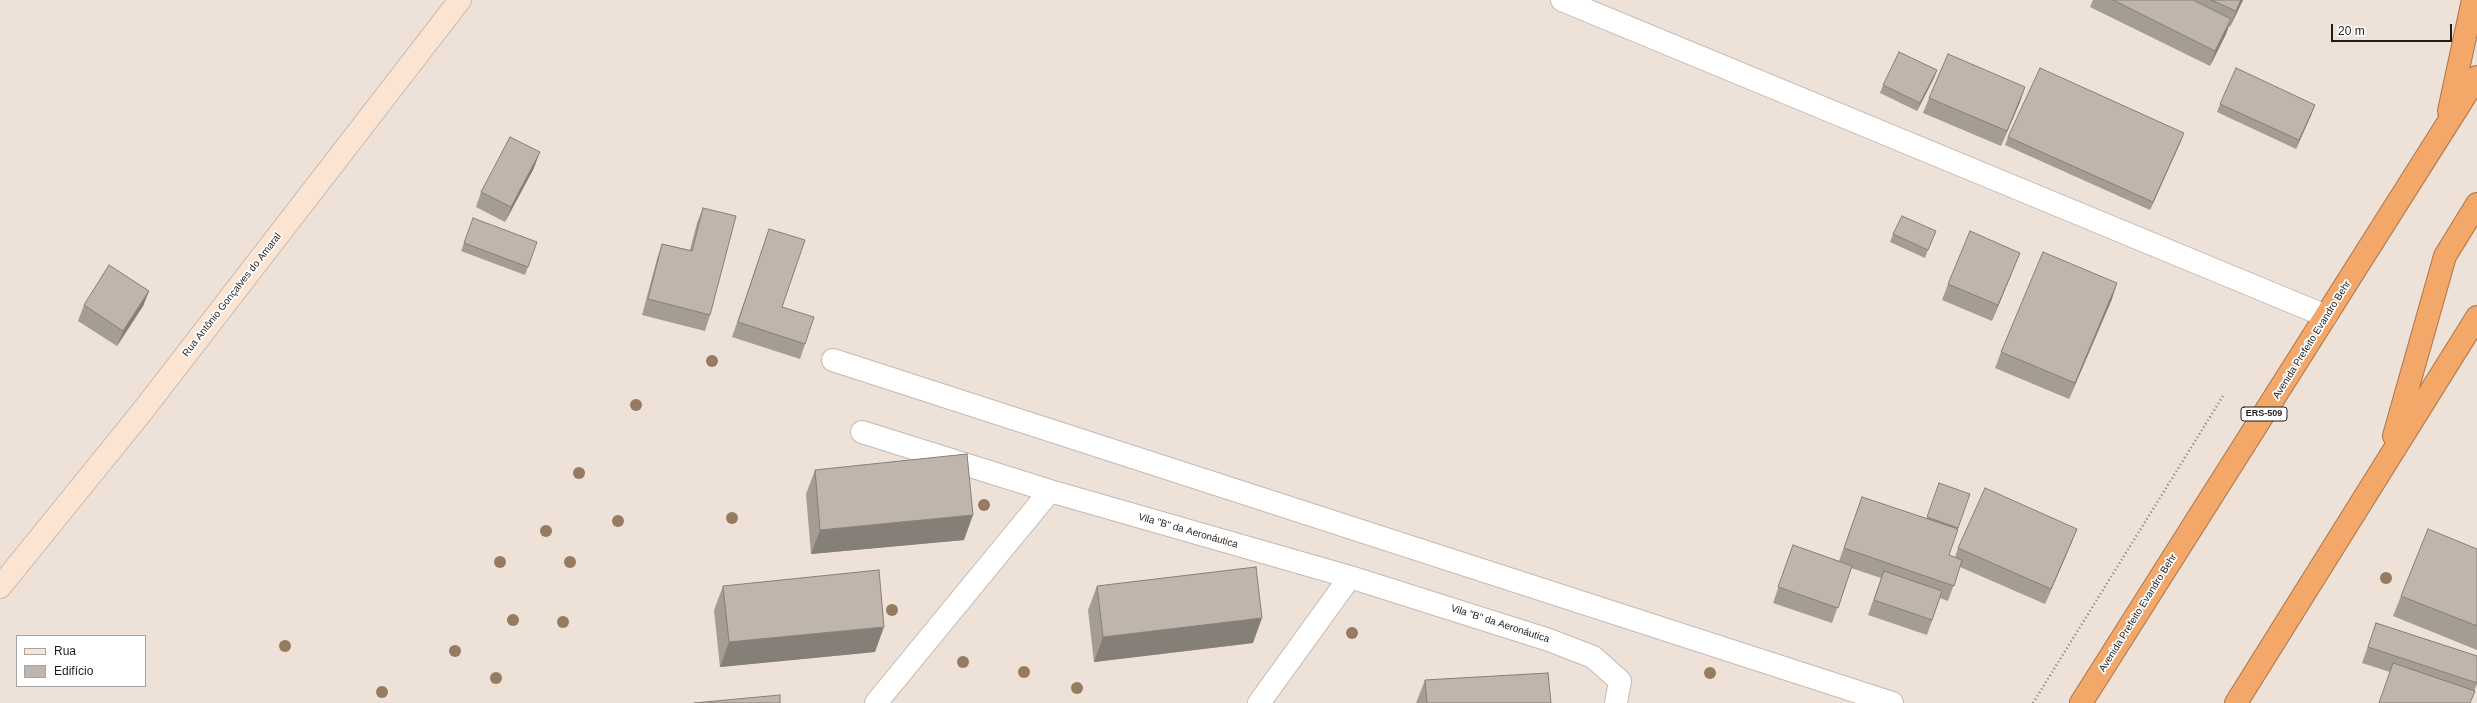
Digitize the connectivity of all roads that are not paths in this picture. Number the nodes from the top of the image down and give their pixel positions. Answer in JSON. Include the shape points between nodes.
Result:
{"nodes":[{"id":1,"x":460,"y":0,"type":"edge"},
{"id":2,"x":1562,"y":0,"type":"edge"},
{"id":3,"x":2473,"y":0,"type":"edge"},
{"id":4,"x":2477,"y":77,"type":"edge"},
{"id":5,"x":2446,"y":126,"type":"junction"},
{"id":6,"x":2477,"y":204,"type":"edge"},
{"id":7,"x":2326,"y":316,"type":"junction"},
{"id":8,"x":2477,"y":317,"type":"edge"},
{"id":9,"x":833,"y":360,"type":"dead end"},
{"id":10,"x":862,"y":432,"type":"dead end"},
{"id":11,"x":2387,"y":461,"type":"junction"},
{"id":12,"x":1050,"y":491,"type":"junction"},
{"id":13,"x":1350,"y":577,"type":"junction"},
{"id":14,"x":0,"y":587,"type":"edge"},
{"id":15,"x":876,"y":703,"type":"edge"},
{"id":16,"x":1259,"y":703,"type":"edge"},
{"id":17,"x":1616,"y":703,"type":"edge"},
{"id":18,"x":1892,"y":703,"type":"edge"},
{"id":19,"x":2082,"y":703,"type":"edge"},
{"id":20,"x":2236,"y":703,"type":"edge"}],
"edges":[{"from":1,"to":14,"type":"street","name":"Rua Antônio Gonçalves do Amaral","via":[[141,413]]},
{"from":2,"to":7,"type":"lane"},
{"from":3,"to":5,"type":"highway"},
{"from":4,"to":5,"type":"highway","name":"Avenida Prefeito Evandro Behr","number":"ERS-509"},
{"from":5,"to":7,"type":"highway","name":"Avenida Prefeito Evandro Behr","number":"ERS-509"},
{"from":6,"to":11,"type":"highway","via":[[2445,256]]},
{"from":7,"to":19,"type":"highway","name":"Avenida Prefeito Evandro Behr","number":"ERS-509"},
{"from":8,"to":11,"type":"highway"},
{"from":9,"to":18,"type":"lane"},
{"from":10,"to":12,"type":"lane","name":"Vila \"B\" da Aeronáutica"},
{"from":11,"to":20,"type":"highway"},
{"from":12,"to":13,"type":"lane","name":"Vila \"B\" da Aeronáutica"},
{"from":12,"to":15,"type":"lane"},
{"from":13,"to":16,"type":"lane"},
{"from":13,"to":17,"type":"lane","name":"Vila \"B\" da Aeronáutica","via":[[1549,640],[1593,657],[1620,681]]}]}
